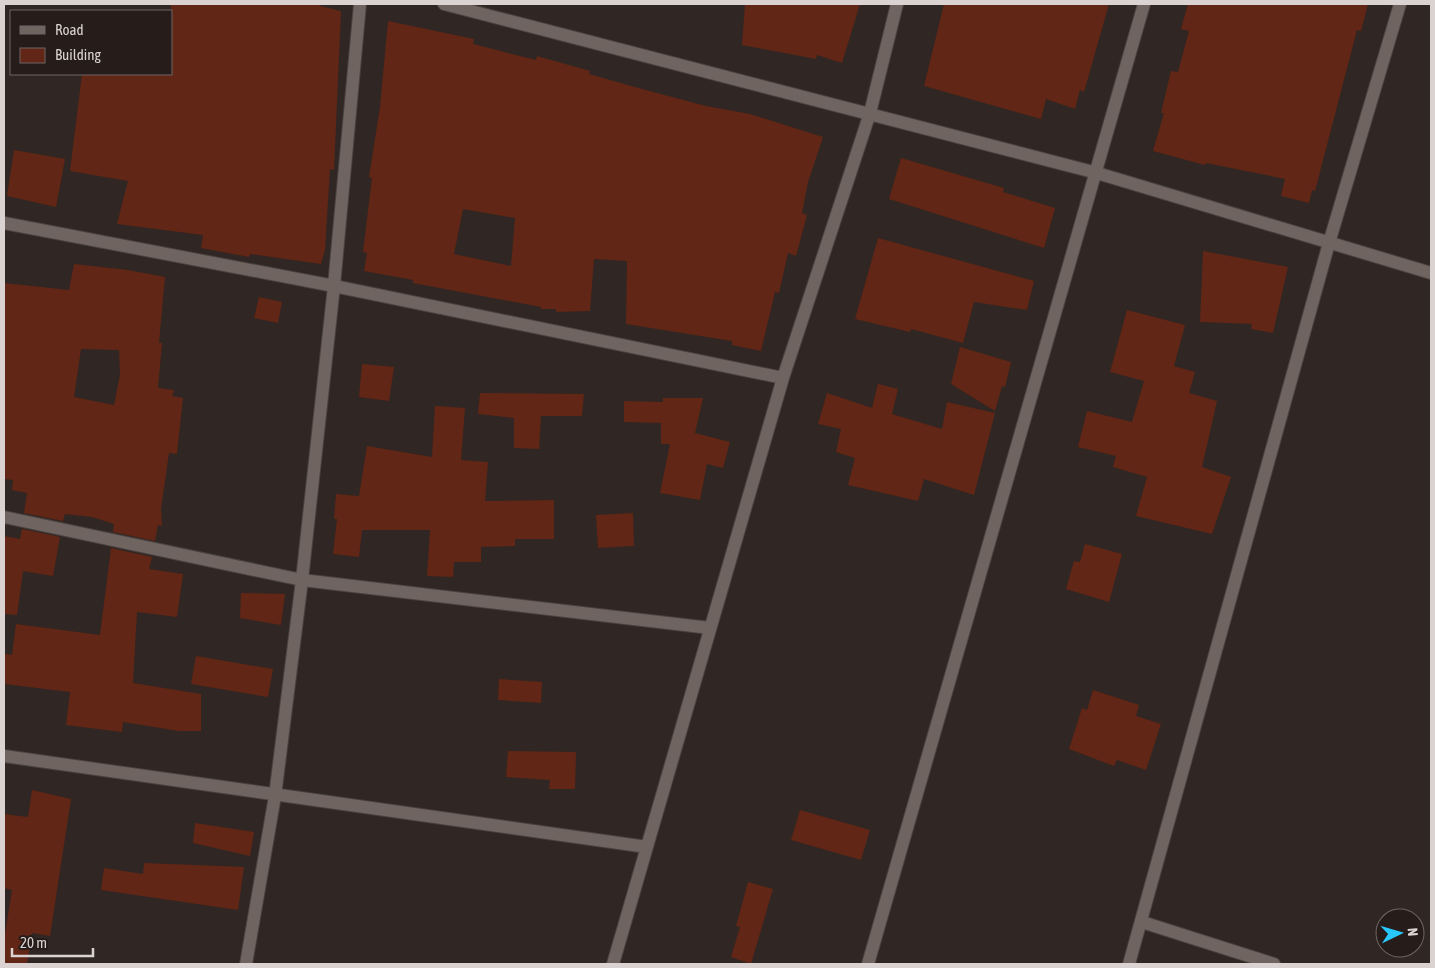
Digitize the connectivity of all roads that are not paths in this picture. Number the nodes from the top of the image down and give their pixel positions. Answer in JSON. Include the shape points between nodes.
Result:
{"nodes":[{"id":1,"x":360,"y":4,"type":"edge"},
{"id":2,"x":444,"y":4,"type":"edge"},
{"id":3,"x":897,"y":4,"type":"edge"},
{"id":4,"x":1144,"y":4,"type":"edge"},
{"id":5,"x":1400,"y":4,"type":"edge"},
{"id":6,"x":870,"y":113,"type":"junction"},
{"id":7,"x":1097,"y":173,"type":"junction"},
{"id":8,"x":4,"y":223,"type":"edge"},
{"id":9,"x":1329,"y":244,"type":"junction"},
{"id":10,"x":1431,"y":273,"type":"edge"},
{"id":11,"x":334,"y":286,"type":"junction"},
{"id":12,"x":783,"y":378,"type":"junction"},
{"id":13,"x":4,"y":517,"type":"edge"},
{"id":14,"x":302,"y":580,"type":"junction"},
{"id":15,"x":710,"y":628,"type":"junction"},
{"id":16,"x":4,"y":756,"type":"edge"},
{"id":17,"x":275,"y":796,"type":"junction"},
{"id":18,"x":647,"y":847,"type":"junction"},
{"id":19,"x":1142,"y":922,"type":"junction"},
{"id":20,"x":246,"y":964,"type":"edge"},
{"id":21,"x":614,"y":964,"type":"edge"},
{"id":22,"x":868,"y":964,"type":"edge"},
{"id":23,"x":1129,"y":964,"type":"edge"},
{"id":24,"x":1274,"y":964,"type":"edge"}],
"edges":[{"from":1,"to":11,"type":"street"},
{"from":2,"to":6,"type":"street"},
{"from":3,"to":6,"type":"street"},
{"from":4,"to":7,"type":"street"},
{"from":5,"to":9,"type":"street"},
{"from":6,"to":7,"type":"street"},
{"from":6,"to":12,"type":"street"},
{"from":7,"to":9,"type":"street"},
{"from":7,"to":22,"type":"street"},
{"from":8,"to":11,"type":"street"},
{"from":9,"to":10,"type":"street"},
{"from":9,"to":19,"type":"street"},
{"from":11,"to":12,"type":"street"},
{"from":11,"to":14,"type":"street"},
{"from":12,"to":15,"type":"street"},
{"from":13,"to":14,"type":"street"},
{"from":14,"to":15,"type":"street"},
{"from":14,"to":17,"type":"street"},
{"from":15,"to":18,"type":"street"},
{"from":16,"to":17,"type":"street"},
{"from":17,"to":18,"type":"street"},
{"from":17,"to":20,"type":"street"},
{"from":18,"to":21,"type":"street"},
{"from":19,"to":23,"type":"street"},
{"from":19,"to":24,"type":"street"}]}
